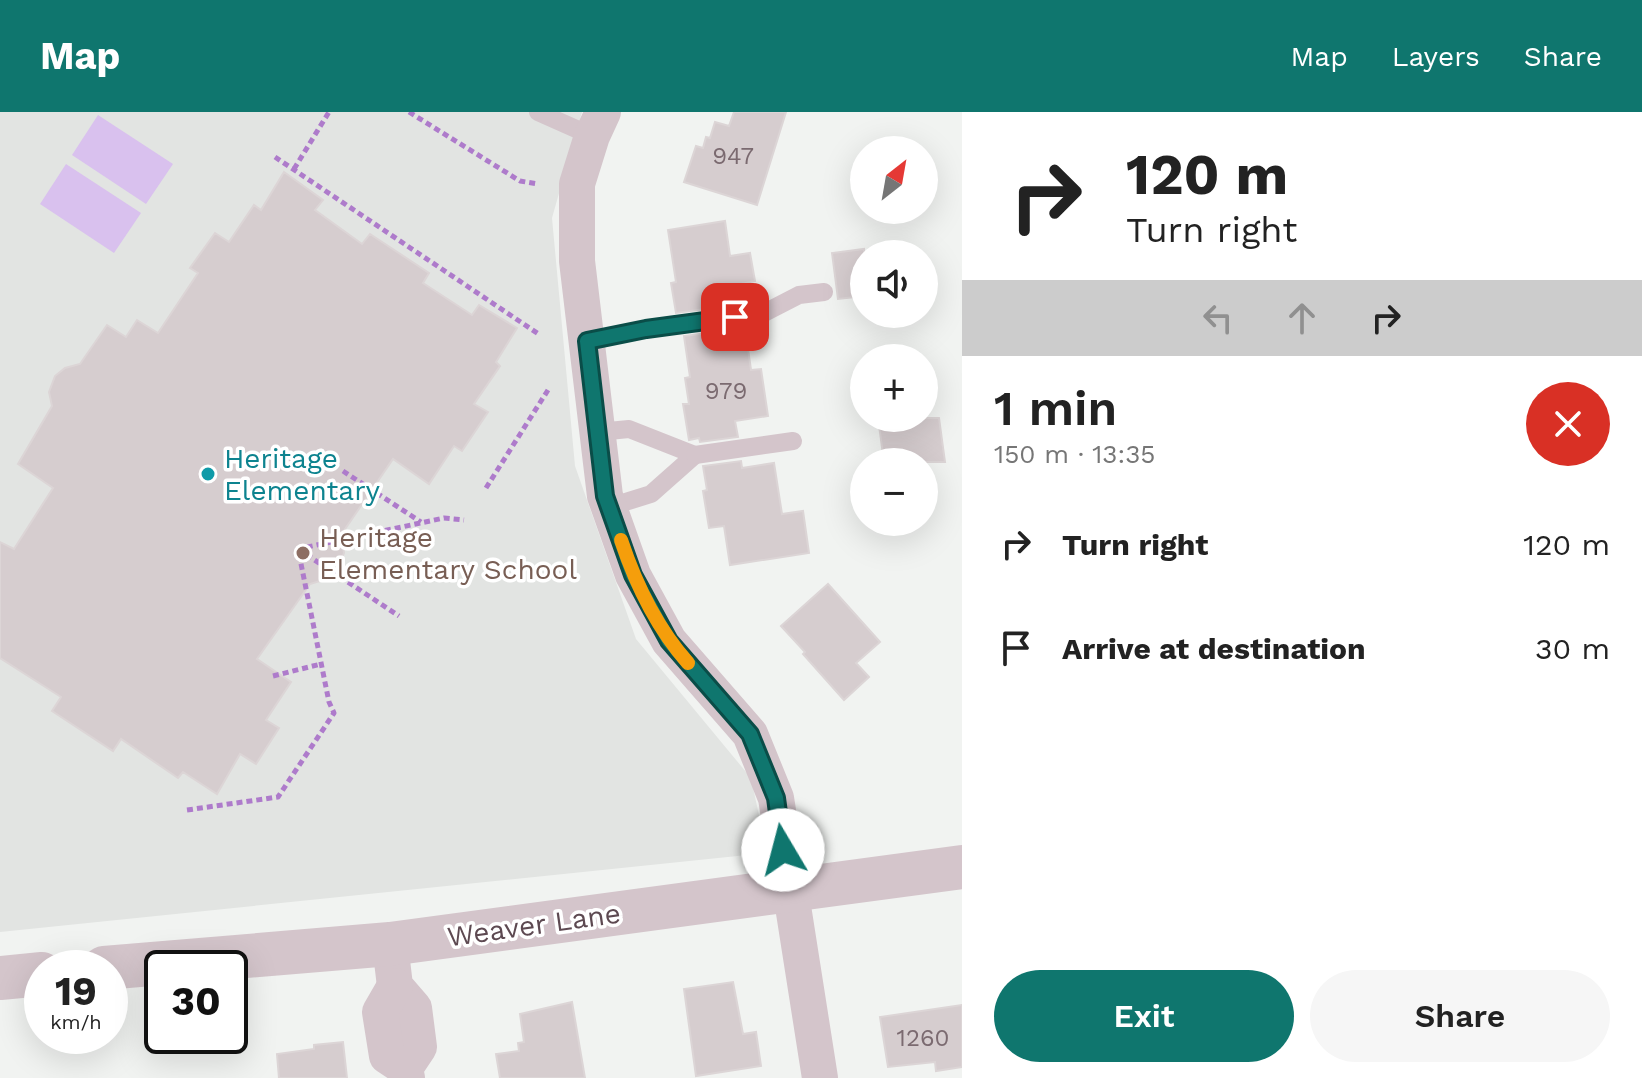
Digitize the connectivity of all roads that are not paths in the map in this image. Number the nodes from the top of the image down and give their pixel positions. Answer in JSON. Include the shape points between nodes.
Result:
{"nodes":[{"id":1,"x":538,"y":112,"type":"edge"},
{"id":2,"x":597,"y":124,"type":"edge"},
{"id":3,"x":824,"y":292,"type":"dead end"},
{"id":4,"x":587,"y":341,"type":"junction"},
{"id":5,"x":598,"y":432,"type":"junction"},
{"id":6,"x":793,"y":441,"type":"dead end"},
{"id":7,"x":695,"y":455,"type":"junction"},
{"id":8,"x":609,"y":507,"type":"junction"},
{"id":9,"x":962,"y":867,"type":"edge"},
{"id":10,"x":789,"y":891,"type":"junction"},
{"id":11,"x":392,"y":965,"type":"junction"},
{"id":12,"x":128,"y":968,"type":"edge"},
{"id":13,"x":24,"y":976,"type":"edge"},
{"id":14,"x":0,"y":978,"type":"edge"},
{"id":15,"x":406,"y":1073,"type":"edge"},
{"id":16,"x":820,"y":1078,"type":"edge"}],
"edges":[{"from":1,"to":2,"type":"lane"},
{"from":2,"to":4,"type":"street","via":[[577,184],[577,261]]},
{"from":3,"to":4,"type":"lane","via":[[799,295],[764,313]]},
{"from":4,"to":5,"type":"street"},
{"from":5,"to":7,"type":"lane","via":[[629,429]]},
{"from":5,"to":8,"type":"street"},
{"from":6,"to":7,"type":"lane"},
{"from":7,"to":8,"type":"lane","via":[[651,494]]},
{"from":8,"to":10,"type":"street","via":[[633,575],[669,641],[750,734],[776,798]]},
{"from":9,"to":10,"type":"street","name":"Weaver Lane"},
{"from":10,"to":11,"type":"street","name":"Weaver Lane"},
{"from":10,"to":16,"type":"street"},
{"from":11,"to":12,"type":"street","name":"Weaver Lane"},
{"from":11,"to":15,"type":"street","via":[[414,1008],[419,1047]]},
{"from":13,"to":14,"type":"street"}]}
